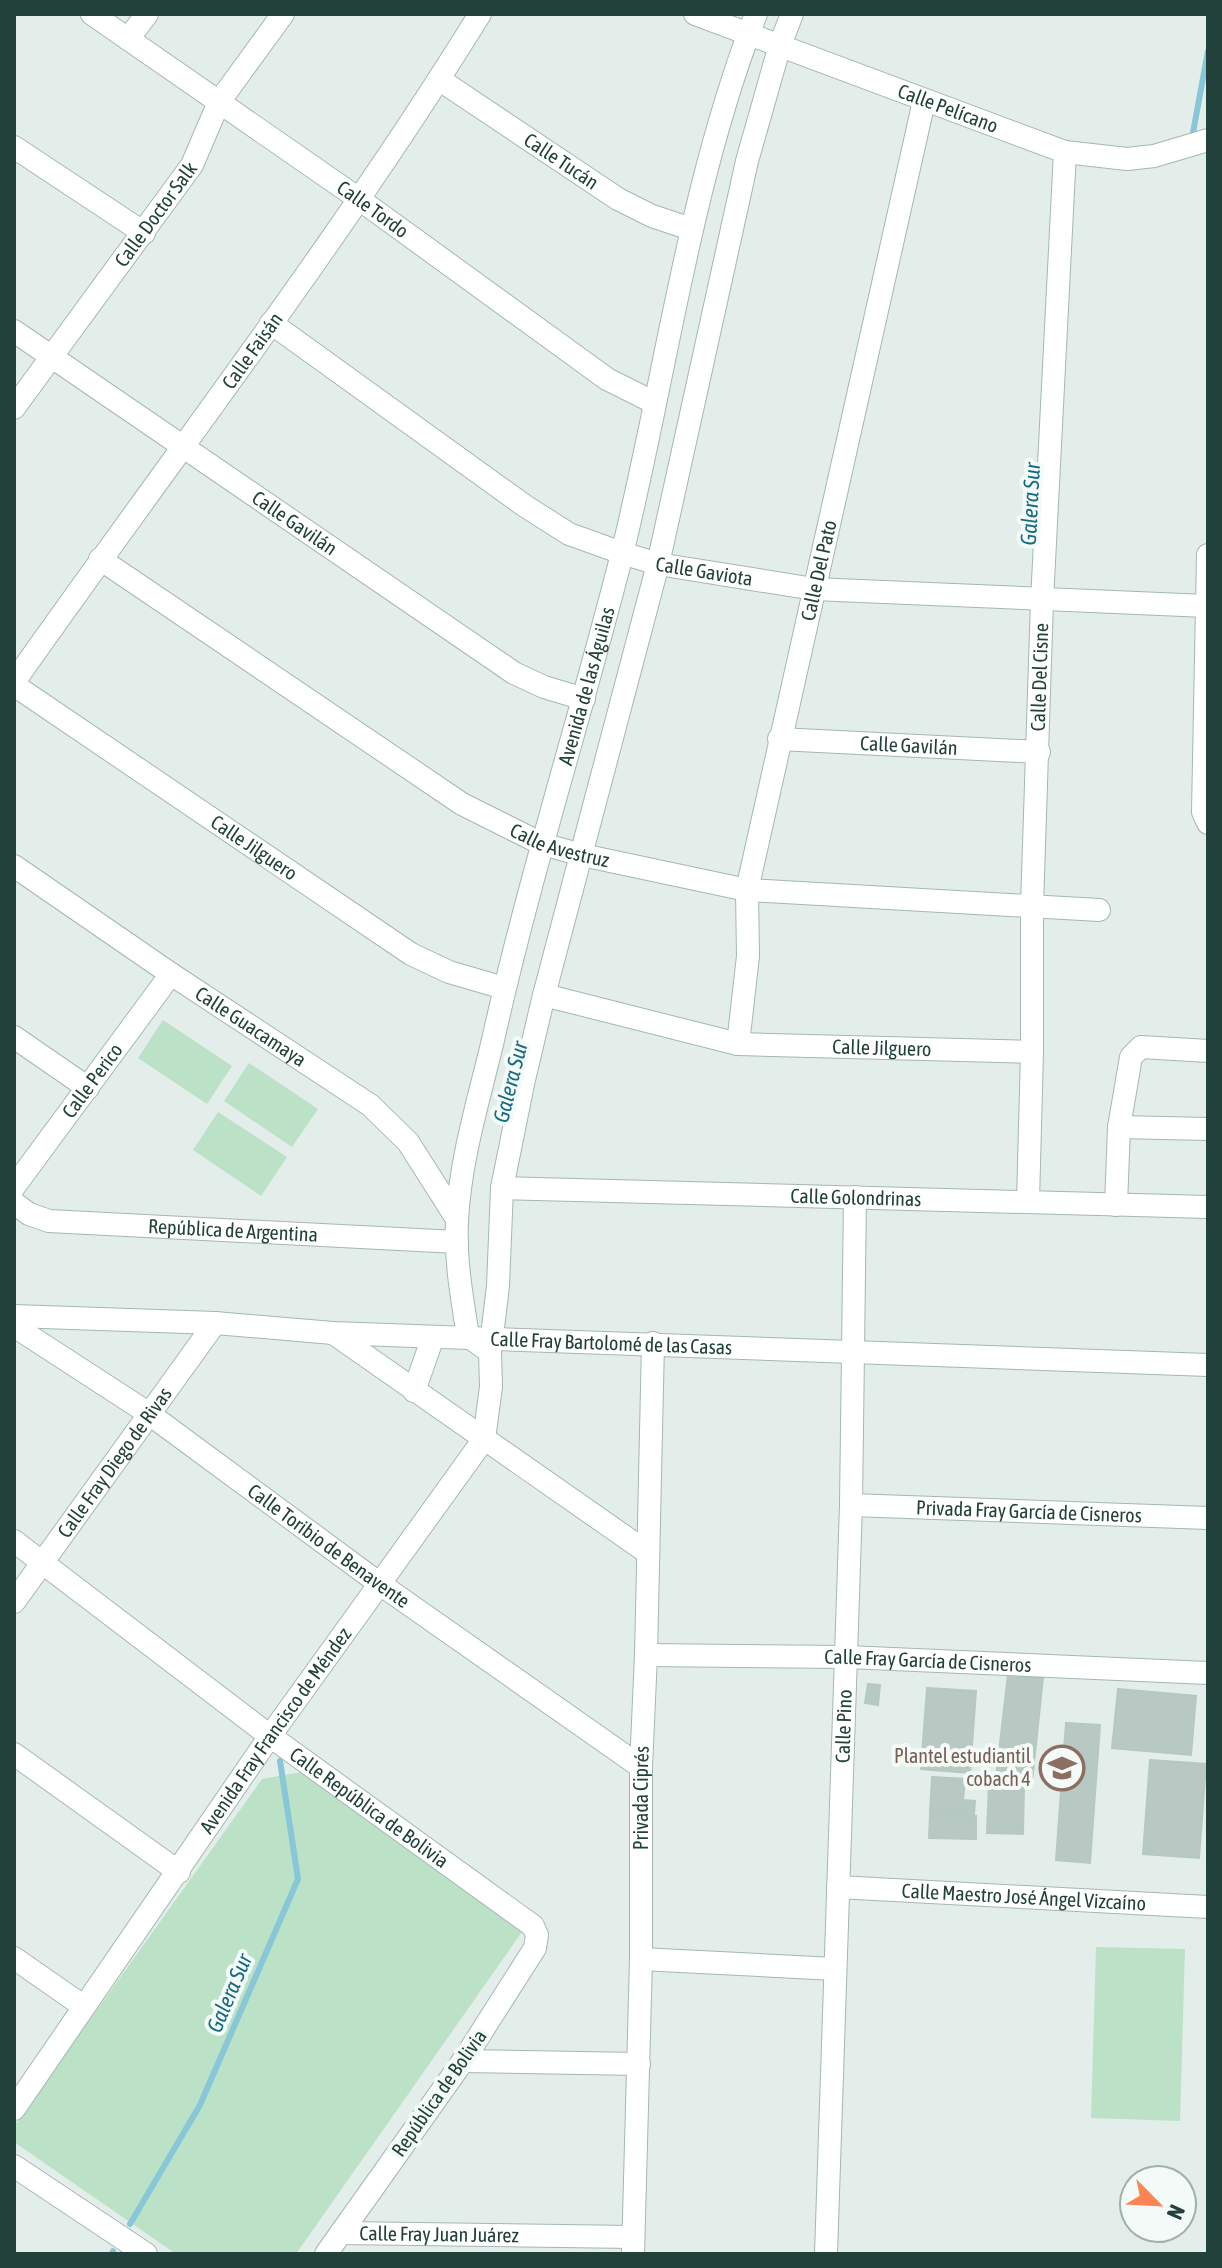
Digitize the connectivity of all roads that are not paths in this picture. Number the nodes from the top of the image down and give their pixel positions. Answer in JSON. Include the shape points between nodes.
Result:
{"nodes":[{"id":1,"x":92,"y":14,"type":"edge"},
{"id":2,"x":147,"y":14,"type":"edge"},
{"id":3,"x":283,"y":14,"type":"edge"},
{"id":4,"x":480,"y":14,"type":"edge"},
{"id":5,"x":695,"y":14,"type":"edge"},
{"id":6,"x":792,"y":14,"type":"edge"},
{"id":7,"x":752,"y":24,"type":"edge"},
{"id":8,"x":128,"y":39,"type":"junction"},
{"id":9,"x":780,"y":45,"type":"junction"},
{"id":10,"x":440,"y":80,"type":"junction"},
{"id":11,"x":924,"y":101,"type":"junction"},
{"id":12,"x":219,"y":102,"type":"junction"},
{"id":13,"x":1208,"y":140,"type":"edge"},
{"id":14,"x":14,"y":147,"type":"edge"},
{"id":15,"x":1065,"y":152,"type":"junction"},
{"id":16,"x":359,"y":199,"type":"junction"},
{"id":17,"x":691,"y":229,"type":"junction"},
{"id":18,"x":144,"y":233,"type":"junction"},
{"id":19,"x":271,"y":323,"type":"junction"},
{"id":20,"x":14,"y":331,"type":"edge"},
{"id":21,"x":51,"y":357,"type":"junction"},
{"id":22,"x":655,"y":403,"type":"junction"},
{"id":23,"x":14,"y":408,"type":"edge"},
{"id":24,"x":182,"y":446,"type":"junction"},
{"id":25,"x":622,"y":553,"type":"junction"},
{"id":26,"x":1208,"y":555,"type":"edge"},
{"id":27,"x":100,"y":559,"type":"junction"},
{"id":28,"x":658,"y":564,"type":"junction"},
{"id":29,"x":814,"y":589,"type":"junction"},
{"id":30,"x":1042,"y":601,"type":"junction"},
{"id":31,"x":1206,"y":606,"type":"edge"},
{"id":32,"x":1207,"y":662,"type":"edge"},
{"id":33,"x":14,"y":684,"type":"edge"},
{"id":34,"x":584,"y":699,"type":"junction"},
{"id":35,"x":779,"y":739,"type":"junction"},
{"id":36,"x":1039,"y":752,"type":"junction"},
{"id":37,"x":1208,"y":823,"type":"edge"},
{"id":38,"x":542,"y":844,"type":"junction"},
{"id":39,"x":582,"y":855,"type":"junction"},
{"id":40,"x":14,"y":866,"type":"edge"},
{"id":41,"x":747,"y":890,"type":"junction"},
{"id":42,"x":1032,"y":906,"type":"junction"},
{"id":43,"x":1099,"y":910,"type":"dead end"},
{"id":44,"x":171,"y":974,"type":"junction"},
{"id":45,"x":504,"y":988,"type":"junction"},
{"id":46,"x":544,"y":995,"type":"junction"},
{"id":47,"x":14,"y":1037,"type":"edge"},
{"id":48,"x":738,"y":1044,"type":"junction"},
{"id":49,"x":1208,"y":1051,"type":"edge"},
{"id":50,"x":1032,"y":1052,"type":"junction"},
{"id":51,"x":88,"y":1088,"type":"junction"},
{"id":52,"x":1119,"y":1127,"type":"junction"},
{"id":53,"x":1208,"y":1129,"type":"edge"},
{"id":54,"x":14,"y":1187,"type":"edge"},
{"id":55,"x":502,"y":1188,"type":"junction"},
{"id":56,"x":855,"y":1197,"type":"junction"},
{"id":57,"x":1028,"y":1201,"type":"junction"},
{"id":58,"x":14,"y":1203,"type":"edge"},
{"id":59,"x":1116,"y":1205,"type":"junction"},
{"id":60,"x":1208,"y":1207,"type":"edge"},
{"id":61,"x":457,"y":1219,"type":"junction"},
{"id":62,"x":457,"y":1242,"type":"junction"},
{"id":63,"x":14,"y":1316,"type":"edge"},
{"id":64,"x":215,"y":1323,"type":"junction"},
{"id":65,"x":14,"y":1326,"type":"edge"},
{"id":66,"x":333,"y":1333,"type":"junction"},
{"id":67,"x":468,"y":1336,"type":"junction"},
{"id":68,"x":433,"y":1337,"type":"junction"},
{"id":69,"x":653,"y":1343,"type":"junction"},
{"id":70,"x":491,"y":1345,"type":"junction"},
{"id":71,"x":852,"y":1352,"type":"junction"},
{"id":72,"x":1208,"y":1365,"type":"edge"},
{"id":73,"x":414,"y":1391,"type":"junction"},
{"id":74,"x":148,"y":1413,"type":"junction"},
{"id":75,"x":484,"y":1439,"type":"junction"},
{"id":76,"x":851,"y":1505,"type":"junction"},
{"id":77,"x":1208,"y":1518,"type":"edge"},
{"id":78,"x":14,"y":1541,"type":"edge"},
{"id":79,"x":648,"y":1553,"type":"junction"},
{"id":80,"x":42,"y":1561,"type":"junction"},
{"id":81,"x":380,"y":1584,"type":"junction"},
{"id":82,"x":14,"y":1602,"type":"edge"},
{"id":83,"x":646,"y":1655,"type":"junction"},
{"id":84,"x":847,"y":1657,"type":"junction"},
{"id":85,"x":1208,"y":1673,"type":"edge"},
{"id":86,"x":270,"y":1736,"type":"junction"},
{"id":87,"x":14,"y":1754,"type":"edge"},
{"id":88,"x":641,"y":1767,"type":"junction"},
{"id":89,"x":179,"y":1872,"type":"junction"},
{"id":90,"x":838,"y":1887,"type":"junction"},
{"id":91,"x":1208,"y":1907,"type":"edge"},
{"id":92,"x":533,"y":1926,"type":"joint"},
{"id":93,"x":14,"y":1958,"type":"edge"},
{"id":94,"x":641,"y":1959,"type":"junction"},
{"id":95,"x":835,"y":1969,"type":"junction"},
{"id":96,"x":83,"y":2006,"type":"junction"},
{"id":97,"x":463,"y":2061,"type":"junction"},
{"id":98,"x":639,"y":2064,"type":"junction"},
{"id":99,"x":14,"y":2109,"type":"edge"},
{"id":100,"x":14,"y":2166,"type":"edge"},
{"id":101,"x":341,"y":2233,"type":"junction"},
{"id":102,"x":633,"y":2245,"type":"edge"},
{"id":103,"x":134,"y":2251,"type":"edge"},
{"id":104,"x":326,"y":2254,"type":"edge"},
{"id":105,"x":826,"y":2254,"type":"edge"}],
"edges":[{"from":1,"to":8,"type":"street","name":"Calle Tordo"},
{"from":2,"to":8,"type":"street"},
{"from":3,"to":12,"type":"street","name":"Calle Doctor Salk"},
{"from":4,"to":10,"type":"street","name":"Calle Faisán"},
{"from":5,"to":7,"type":"street","name":"Calle Pelícano"},
{"from":6,"to":9,"type":"street","name":"Avenida de las Águilas"},
{"from":7,"to":9,"type":"street","name":"Calle Pelícano"},
{"from":7,"to":17,"type":"street","name":"Avenida de las Águilas"},
{"from":8,"to":12,"type":"street","name":"Calle Tordo"},
{"from":9,"to":11,"type":"street","name":"Calle Pelícano"},
{"from":9,"to":28,"type":"street","name":"Avenida de las Águilas","via":[[747,161]]},
{"from":10,"to":16,"type":"street","name":"Calle Faisán"},
{"from":10,"to":17,"type":"street","name":"Calle Tucán","via":[[618,199]]},
{"from":11,"to":15,"type":"street","name":"Calle Pelícano"},
{"from":11,"to":29,"type":"street","name":"Calle Del Pato"},
{"from":12,"to":16,"type":"street","name":"Calle Tordo"},
{"from":12,"to":18,"type":"street","name":"Calle Doctor Salk","via":[[192,165]]},
{"from":13,"to":15,"type":"street","name":"Calle Pelícano","via":[[1127,159]]},
{"from":14,"to":18,"type":"street"},
{"from":15,"to":30,"type":"street","name":"Calle Del Cisne"},
{"from":16,"to":19,"type":"street","name":"Calle Faisán"},
{"from":16,"to":22,"type":"street","name":"Calle Tordo","via":[[607,379]]},
{"from":17,"to":22,"type":"street","name":"Avenida de las Águilas"},
{"from":18,"to":21,"type":"street","name":"Calle Doctor Salk"},
{"from":19,"to":24,"type":"street","name":"Calle Faisán"},
{"from":19,"to":25,"type":"street","name":"Calle Gaviota","via":[[525,506],[569,534]]},
{"from":20,"to":21,"type":"street","name":"Calle Gavilán"},
{"from":21,"to":23,"type":"street","name":"Calle Doctor Salk"},
{"from":21,"to":24,"type":"street","name":"Calle Gavilán"},
{"from":22,"to":25,"type":"street","name":"Avenida de las Águilas"},
{"from":24,"to":27,"type":"street","name":"Calle Faisán"},
{"from":24,"to":34,"type":"street","name":"Calle Gavilán","via":[[514,673]]},
{"from":25,"to":28,"type":"street","name":"Calle Gaviota"},
{"from":25,"to":34,"type":"street","name":"Avenida de las Águilas"},
{"from":26,"to":31,"type":"street"},
{"from":27,"to":33,"type":"street","name":"Calle Faisán"},
{"from":27,"to":38,"type":"street","name":"Calle Avestruz","via":[[462,804]]},
{"from":28,"to":29,"type":"street","name":"Calle Gaviota"},
{"from":28,"to":39,"type":"street","name":"Avenida de las Águilas"},
{"from":29,"to":30,"type":"street","name":"Calle Gaviota"},
{"from":29,"to":35,"type":"street","name":"Calle Del Pato"},
{"from":30,"to":31,"type":"street","name":"Calle Gaviota"},
{"from":30,"to":36,"type":"street","name":"Calle Del Cisne"},
{"from":31,"to":32,"type":"street"},
{"from":32,"to":37,"type":"street","via":[[1203,812]]},
{"from":33,"to":45,"type":"street","name":"Calle Jilguero","via":[[411,954]]},
{"from":34,"to":38,"type":"street","name":"Avenida de las Águilas"},
{"from":35,"to":36,"type":"street","name":"Calle Gavilán"},
{"from":35,"to":41,"type":"street","name":"Calle Del Pato"},
{"from":36,"to":42,"type":"street","name":"Calle Del Cisne"},
{"from":38,"to":39,"type":"street","name":"Calle Avestruz"},
{"from":38,"to":45,"type":"street","name":"Avenida de las Águilas"},
{"from":39,"to":41,"type":"street","name":"Calle Avestruz"},
{"from":39,"to":46,"type":"street","name":"Avenida de las Águilas"},
{"from":40,"to":44,"type":"street","name":"Calle Guacamaya"},
{"from":41,"to":42,"type":"street","name":"Calle Avestruz"},
{"from":41,"to":48,"type":"street","name":"Calle Del Pato","via":[[748,956]]},
{"from":42,"to":43,"type":"street","name":"Calle Avestruz"},
{"from":42,"to":50,"type":"street","name":"Calle Del Cisne"},
{"from":44,"to":51,"type":"street","name":"Calle Perico"},
{"from":44,"to":61,"type":"street","name":"Calle Guacamaya","via":[[381,1115],[408,1142]]},
{"from":45,"to":61,"type":"street","name":"Avenida de las Águilas"},
{"from":46,"to":48,"type":"street","name":"Calle Jilguero"},
{"from":46,"to":55,"type":"street","name":"Avenida de las Águilas"},
{"from":47,"to":51,"type":"street"},
{"from":48,"to":50,"type":"street","name":"Calle Jilguero"},
{"from":49,"to":52,"type":"street","via":[[1141,1047],[1131,1057]]},
{"from":50,"to":57,"type":"street","name":"Calle Del Cisne"},
{"from":51,"to":54,"type":"street","name":"Calle Perico"},
{"from":52,"to":53,"type":"street"},
{"from":52,"to":59,"type":"street"},
{"from":55,"to":56,"type":"street","name":"Calle Golondrinas"},
{"from":55,"to":70,"type":"street","name":"Avenida de las Águilas"},
{"from":56,"to":57,"type":"street","name":"Calle Golondrinas"},
{"from":56,"to":71,"type":"street","name":"Calle Pino"},
{"from":57,"to":59,"type":"street","name":"Calle Golondrinas"},
{"from":58,"to":62,"type":"street","name":"República de Argentina","via":[[49,1221]]},
{"from":59,"to":60,"type":"street","name":"Calle Golondrinas"},
{"from":61,"to":62,"type":"street","name":"Avenida de las Águilas"},
{"from":62,"to":67,"type":"street","name":"Avenida de las Águilas"},
{"from":63,"to":64,"type":"street","name":"Calle Fray Bartolomé de las Casas"},
{"from":64,"to":66,"type":"street","name":"Calle Fray Bartolomé de las Casas"},
{"from":64,"to":74,"type":"street","name":"Calle Fray Diego de Rivas"},
{"from":65,"to":74,"type":"street","name":"Calle Toribio de Benavente"},
{"from":66,"to":68,"type":"street","name":"Calle Fray Bartolomé de las Casas"},
{"from":66,"to":73,"type":"street"},
{"from":67,"to":68,"type":"street","name":"Calle Fray Bartolomé de las Casas"},
{"from":67,"to":70,"type":"street","name":"Calle Fray Bartolomé de las Casas"},
{"from":68,"to":73,"type":"street"},
{"from":69,"to":70,"type":"street","name":"Calle Fray Bartolomé de las Casas"},
{"from":69,"to":71,"type":"street","name":"Calle Fray Bartolomé de las Casas"},
{"from":69,"to":79,"type":"street","name":"Privada Ciprés"},
{"from":70,"to":75,"type":"street","name":"Avenida Fray Francisco de Méndez"},
{"from":71,"to":72,"type":"street","name":"Calle Fray Bartolomé de las Casas"},
{"from":71,"to":76,"type":"street","name":"Calle Pino"},
{"from":73,"to":75,"type":"street"},
{"from":74,"to":80,"type":"street","name":"Calle Fray Diego de Rivas"},
{"from":74,"to":81,"type":"street","name":"Calle Toribio de Benavente"},
{"from":75,"to":79,"type":"street"},
{"from":75,"to":81,"type":"street","name":"Avenida Fray Francisco de Méndez"},
{"from":76,"to":77,"type":"street","name":"Privada Fray García de Cisneros"},
{"from":76,"to":84,"type":"street","name":"Calle Pino"},
{"from":78,"to":80,"type":"street","name":"Calle República de Bolivia"},
{"from":79,"to":83,"type":"street","name":"Privada Ciprés"},
{"from":80,"to":82,"type":"street","name":"Calle Fray Diego de Rivas"},
{"from":80,"to":86,"type":"street","name":"Calle República de Bolivia"},
{"from":81,"to":86,"type":"street","name":"Avenida Fray Francisco de Méndez"},
{"from":81,"to":88,"type":"street","name":"Calle Toribio de Benavente"},
{"from":83,"to":84,"type":"street","name":"Calle Fray García de Cisneros"},
{"from":83,"to":88,"type":"street","name":"Privada Ciprés"},
{"from":84,"to":85,"type":"street","name":"Calle Fray García de Cisneros"},
{"from":84,"to":90,"type":"street","name":"Calle Pino"},
{"from":86,"to":89,"type":"street","name":"Avenida Fray Francisco de Méndez"},
{"from":86,"to":92,"type":"street","name":"Calle República de Bolivia"},
{"from":87,"to":89,"type":"street"},
{"from":88,"to":94,"type":"street","name":"Privada Ciprés"},
{"from":89,"to":96,"type":"street","name":"Avenida Fray Francisco de Méndez"},
{"from":90,"to":91,"type":"street","name":"Calle Maestro José Ángel Vizcaíno"},
{"from":90,"to":95,"type":"street","name":"Calle Pino"},
{"from":92,"to":97,"type":"street","name":"República de Bolivia","via":[[535,1948]]},
{"from":93,"to":96,"type":"street"},
{"from":94,"to":95,"type":"street"},
{"from":94,"to":98,"type":"street","name":"Privada Ciprés"},
{"from":95,"to":105,"type":"street","name":"Calle Pino"},
{"from":96,"to":99,"type":"street","name":"Avenida Fray Francisco de Méndez"},
{"from":97,"to":98,"type":"street"},
{"from":97,"to":101,"type":"street","name":"República de Bolivia"},
{"from":98,"to":102,"type":"street","name":"Privada Ciprés"},
{"from":100,"to":103,"type":"street"},
{"from":101,"to":102,"type":"street","name":"Calle Fray Juan Juárez"},
{"from":101,"to":104,"type":"street","name":"República de Bolivia"}]}
